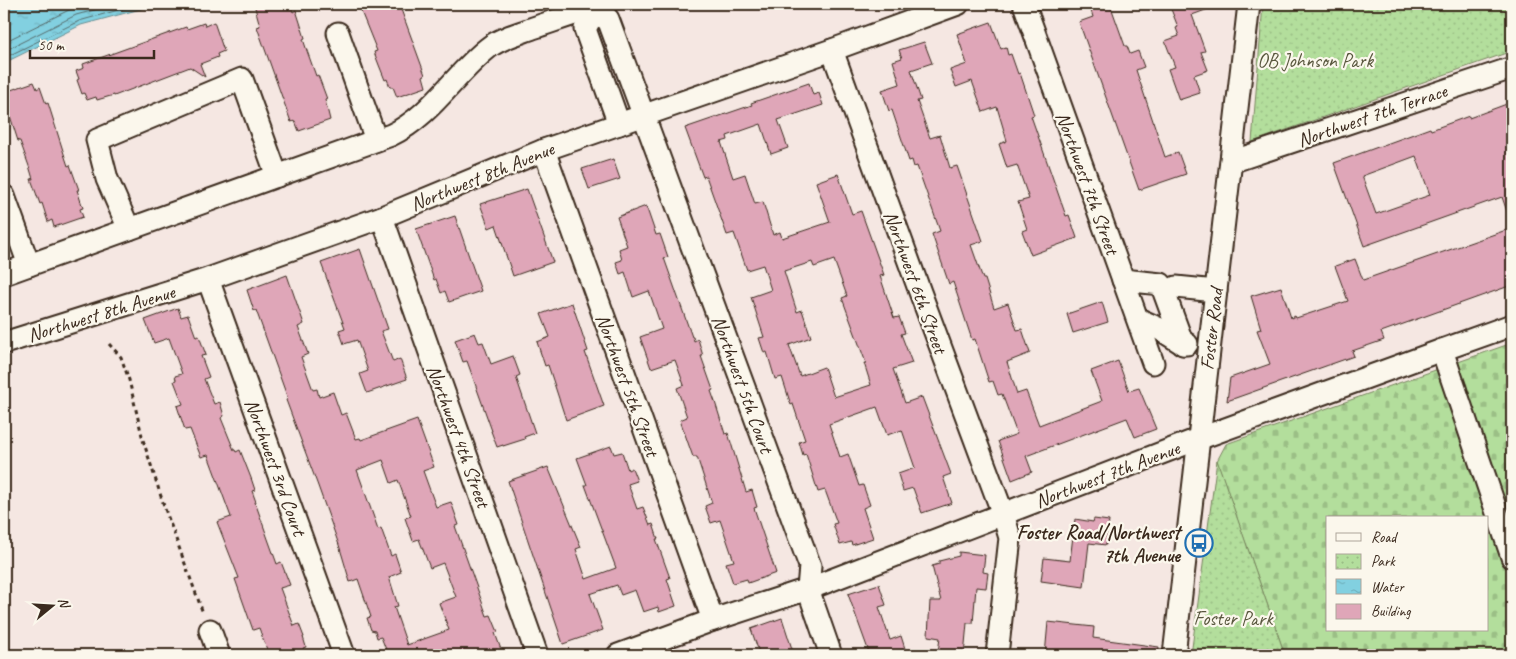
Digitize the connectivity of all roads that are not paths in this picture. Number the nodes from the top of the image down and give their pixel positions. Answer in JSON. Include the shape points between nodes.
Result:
{"nodes":[{"id":1,"x":958,"y":4,"type":"edge"},
{"id":2,"x":1024,"y":4,"type":"edge"},
{"id":3,"x":1249,"y":4,"type":"edge"},
{"id":4,"x":597,"y":9,"type":"edge"},
{"id":5,"x":561,"y":11,"type":"edge"},
{"id":6,"x":338,"y":33,"type":"dead end"},
{"id":7,"x":832,"y":50,"type":"junction"},
{"id":8,"x":1512,"y":68,"type":"edge"},
{"id":9,"x":644,"y":114,"type":"junction"},
{"id":10,"x":619,"y":124,"type":"junction"},
{"id":11,"x":376,"y":140,"type":"junction"},
{"id":12,"x":544,"y":150,"type":"junction"},
{"id":13,"x":1231,"y":162,"type":"junction"},
{"id":14,"x":278,"y":176,"type":"junction"},
{"id":15,"x":4,"y":196,"type":"edge"},
{"id":16,"x":382,"y":216,"type":"junction"},
{"id":17,"x":129,"y":229,"type":"junction"},
{"id":18,"x":29,"y":265,"type":"junction"},
{"id":19,"x":4,"y":274,"type":"edge"},
{"id":20,"x":208,"y":279,"type":"junction"},
{"id":21,"x":1123,"y":280,"type":"junction"},
{"id":22,"x":1176,"y":287,"type":"dead end"},
{"id":23,"x":1216,"y":291,"type":"junction"},
{"id":24,"x":1138,"y":319,"type":"junction"},
{"id":25,"x":1512,"y":325,"type":"edge"},
{"id":26,"x":4,"y":343,"type":"edge"},
{"id":27,"x":1183,"y":344,"type":"junction"},
{"id":28,"x":1209,"y":346,"type":"junction"},
{"id":29,"x":1442,"y":350,"type":"junction"},
{"id":30,"x":1154,"y":363,"type":"dead end"},
{"id":31,"x":1198,"y":439,"type":"junction"},
{"id":32,"x":1003,"y":514,"type":"junction"},
{"id":33,"x":1512,"y":557,"type":"edge"},
{"id":34,"x":808,"y":590,"type":"junction"},
{"id":35,"x":712,"y":620,"type":"junction"},
{"id":36,"x":210,"y":630,"type":"road end"},
{"id":37,"x":219,"y":655,"type":"edge"},
{"id":38,"x":344,"y":655,"type":"edge"},
{"id":39,"x":537,"y":655,"type":"edge"},
{"id":40,"x":618,"y":655,"type":"edge"},
{"id":41,"x":830,"y":655,"type":"edge"},
{"id":42,"x":997,"y":655,"type":"edge"},
{"id":43,"x":1174,"y":655,"type":"edge"}],
"edges":[{"from":1,"to":7,"type":"street","name":"Northwest 8th Avenue"},
{"from":2,"to":21,"type":"street","name":"Northwest 7th Street"},
{"from":3,"to":13,"type":"street","name":"Foster Road"},
{"from":4,"to":5,"type":"street"},
{"from":4,"to":9,"type":"street","name":"Northwest 5th Court","via":[[608,19]]},
{"from":4,"to":10,"type":"street","via":[[585,29]]},
{"from":5,"to":11,"type":"street","via":[[490,46],[407,127]]},
{"from":6,"to":11,"type":"street"},
{"from":7,"to":9,"type":"street","name":"Northwest 8th Avenue"},
{"from":7,"to":32,"type":"street","name":"Northwest 6th Street"},
{"from":8,"to":13,"type":"street","name":"Northwest 7th Terrace"},
{"from":9,"to":10,"type":"street","name":"Northwest 8th Avenue"},
{"from":9,"to":34,"type":"street","name":"Northwest 5th Court","via":[[810,566]]},
{"from":10,"to":12,"type":"street","name":"Northwest 8th Avenue"},
{"from":11,"to":14,"type":"street"},
{"from":12,"to":16,"type":"street","name":"Northwest 8th Avenue"},
{"from":12,"to":35,"type":"street","name":"Northwest 5th Street"},
{"from":13,"to":23,"type":"street","name":"Foster Road"},
{"from":14,"to":17,"type":"street"},
{"from":14,"to":17,"type":"street","via":[[242,78],[97,140],[108,179]]},
{"from":15,"to":18,"type":"street"},
{"from":16,"to":20,"type":"street","name":"Northwest 8th Avenue"},
{"from":16,"to":39,"type":"street","name":"Northwest 4th Street"},
{"from":17,"to":18,"type":"street"},
{"from":18,"to":19,"type":"street"},
{"from":20,"to":26,"type":"street","name":"Northwest 8th Avenue"},
{"from":20,"to":38,"type":"street","name":"Northwest 3rd Court"},
{"from":21,"to":24,"type":"street","name":"Northwest 7th Street"},
{"from":21,"to":27,"type":"street","via":[[1161,284]]},
{"from":22,"to":23,"type":"street"},
{"from":23,"to":28,"type":"street","name":"Foster Road"},
{"from":24,"to":27,"type":"street"},
{"from":24,"to":30,"type":"street","name":"Northwest 7th Street"},
{"from":25,"to":29,"type":"street","name":"Northwest 7th Avenue"},
{"from":27,"to":28,"type":"street"},
{"from":28,"to":31,"type":"street","name":"Foster Road"},
{"from":29,"to":31,"type":"street","name":"Northwest 7th Avenue"},
{"from":29,"to":33,"type":"street"},
{"from":31,"to":32,"type":"street","name":"Northwest 7th Avenue"},
{"from":31,"to":43,"type":"street","name":"Foster Road"},
{"from":32,"to":34,"type":"street","name":"Northwest 7th Avenue"},
{"from":32,"to":42,"type":"street","name":"Northwest 6th Street","via":[[1010,538]]},
{"from":34,"to":35,"type":"street","name":"Northwest 7th Avenue"},
{"from":34,"to":41,"type":"street","name":"Northwest 5th Court"},
{"from":35,"to":40,"type":"street","name":"Northwest 7th Avenue"},
{"from":36,"to":37,"type":"street"}]}
